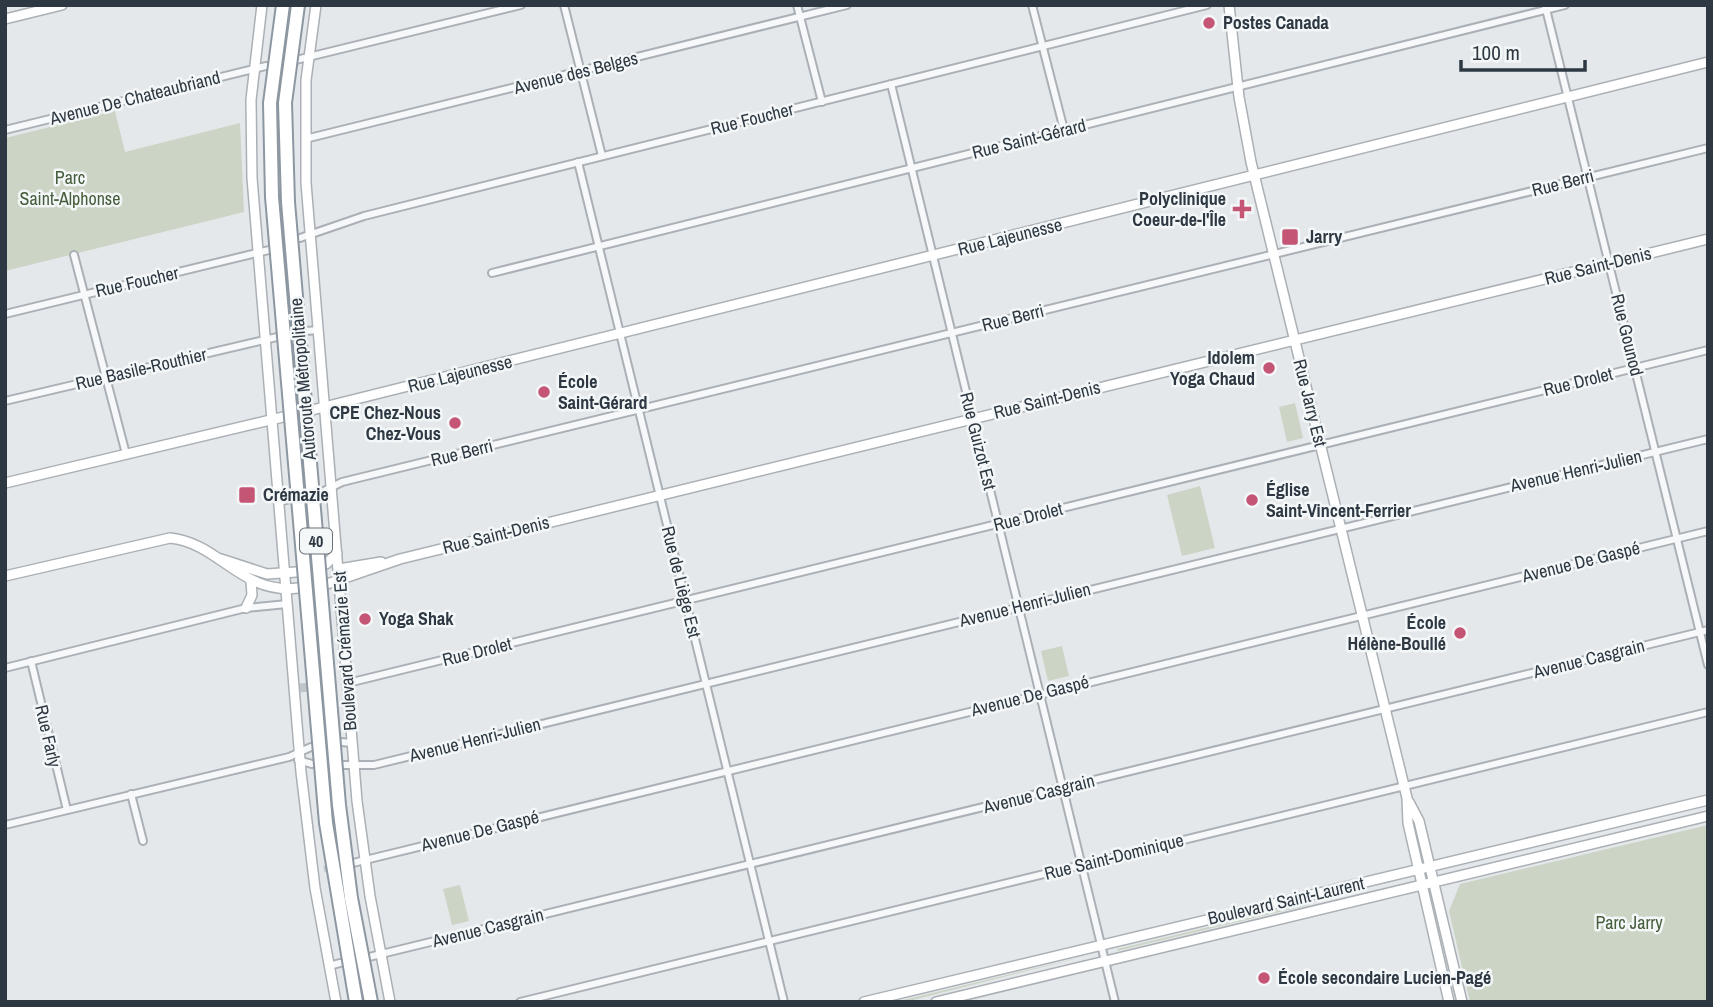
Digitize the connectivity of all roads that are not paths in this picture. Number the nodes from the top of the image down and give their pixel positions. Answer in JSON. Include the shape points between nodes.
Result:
{"nodes":[{"id":1,"x":60,"y":5,"type":"edge"},
{"id":2,"x":262,"y":5,"type":"edge"},
{"id":3,"x":283,"y":5,"type":"edge"},
{"id":4,"x":298,"y":5,"type":"edge"},
{"id":5,"x":316,"y":5,"type":"edge"},
{"id":6,"x":522,"y":5,"type":"edge"},
{"id":7,"x":564,"y":5,"type":"edge"},
{"id":8,"x":797,"y":5,"type":"edge"},
{"id":9,"x":847,"y":5,"type":"edge"},
{"id":10,"x":1032,"y":5,"type":"edge"},
{"id":11,"x":1207,"y":5,"type":"edge"},
{"id":12,"x":1230,"y":5,"type":"edge"},
{"id":13,"x":1565,"y":5,"type":"edge"},
{"id":14,"x":40,"y":8,"type":"edge"},
{"id":15,"x":1546,"y":8,"type":"edge"},
{"id":16,"x":800,"y":17,"type":"junction"},
{"id":17,"x":5,"y":19,"type":"edge"},
{"id":18,"x":1042,"y":46,"type":"junction"},
{"id":19,"x":308,"y":58,"type":"junction"},
{"id":20,"x":296,"y":60,"type":"dead end"},
{"id":21,"x":1708,"y":62,"type":"edge"},
{"id":22,"x":266,"y":66,"type":"dead end"},
{"id":23,"x":254,"y":69,"type":"junction"},
{"id":24,"x":581,"y":72,"type":"junction"},
{"id":25,"x":891,"y":84,"type":"junction"},
{"id":26,"x":1238,"y":87,"type":"junction"},
{"id":27,"x":1568,"y":97,"type":"junction"},
{"id":28,"x":822,"y":102,"type":"junction"},
{"id":29,"x":5,"y":130,"type":"edge"},
{"id":30,"x":1065,"y":130,"type":"junction"},
{"id":31,"x":304,"y":139,"type":"junction"},
{"id":32,"x":1708,"y":148,"type":"edge"},
{"id":33,"x":602,"y":156,"type":"junction"},
{"id":34,"x":578,"y":162,"type":"junction"},
{"id":35,"x":912,"y":169,"type":"junction"},
{"id":36,"x":1254,"y":174,"type":"junction"},
{"id":37,"x":1588,"y":177,"type":"junction"},
{"id":38,"x":310,"y":233,"type":"junction"},
{"id":39,"x":300,"y":238,"type":"dead end"},
{"id":40,"x":1708,"y":239,"type":"edge"},
{"id":41,"x":598,"y":247,"type":"junction"},
{"id":42,"x":269,"y":250,"type":"dead end"},
{"id":43,"x":258,"y":254,"type":"junction"},
{"id":44,"x":1274,"y":254,"type":"junction"},
{"id":45,"x":74,"y":255,"type":"dead end"},
{"id":46,"x":933,"y":256,"type":"junction"},
{"id":47,"x":1610,"y":263,"type":"junction"},
{"id":48,"x":492,"y":273,"type":"dead end"},
{"id":49,"x":84,"y":295,"type":"junction"},
{"id":50,"x":5,"y":314,"type":"edge"},
{"id":51,"x":319,"y":330,"type":"junction"},
{"id":52,"x":306,"y":331,"type":"dead end"},
{"id":53,"x":620,"y":332,"type":"junction"},
{"id":54,"x":952,"y":333,"type":"junction"},
{"id":55,"x":277,"y":337,"type":"dead end"},
{"id":56,"x":265,"y":340,"type":"junction"},
{"id":57,"x":1294,"y":340,"type":"junction"},
{"id":58,"x":1708,"y":350,"type":"edge"},
{"id":59,"x":1635,"y":368,"type":"junction"},
{"id":60,"x":106,"y":377,"type":"junction"},
{"id":61,"x":5,"y":401,"type":"edge"},
{"id":62,"x":325,"y":407,"type":"junction"},
{"id":63,"x":312,"y":410,"type":"dead end"},
{"id":64,"x":639,"y":410,"type":"junction"},
{"id":65,"x":283,"y":417,"type":"dead end"},
{"id":66,"x":272,"y":419,"type":"junction"},
{"id":67,"x":973,"y":419,"type":"junction"},
{"id":68,"x":1708,"y":439,"type":"edge"},
{"id":69,"x":1321,"y":445,"type":"junction"},
{"id":70,"x":1655,"y":452,"type":"junction"},
{"id":71,"x":126,"y":454,"type":"junction"},
{"id":72,"x":5,"y":483,"type":"edge"},
{"id":73,"x":332,"y":486,"type":"junction"},
{"id":74,"x":320,"y":493,"type":"dead end"},
{"id":75,"x":660,"y":495,"type":"junction"},
{"id":76,"x":290,"y":499,"type":"dead end"},
{"id":77,"x":279,"y":502,"type":"junction"},
{"id":78,"x":999,"y":524,"type":"junction"},
{"id":79,"x":1341,"y":527,"type":"junction"},
{"id":80,"x":1708,"y":530,"type":"edge"},
{"id":81,"x":1676,"y":538,"type":"junction"},
{"id":82,"x":337,"y":553,"type":"junction"},
{"id":83,"x":216,"y":558,"type":"junction"},
{"id":84,"x":386,"y":562,"type":"junction"},
{"id":85,"x":326,"y":564,"type":"dead end"},
{"id":86,"x":339,"y":569,"type":"junction"},
{"id":87,"x":296,"y":572,"type":"dead end"},
{"id":88,"x":285,"y":573,"type":"junction"},
{"id":89,"x":5,"y":576,"type":"edge"},
{"id":90,"x":251,"y":581,"type":"junction"},
{"id":91,"x":340,"y":581,"type":"junction"},
{"id":92,"x":327,"y":584,"type":"dead end"},
{"id":93,"x":298,"y":588,"type":"dead end"},
{"id":94,"x":286,"y":589,"type":"junction"},
{"id":95,"x":686,"y":601,"type":"junction"},
{"id":96,"x":287,"y":604,"type":"junction"},
{"id":97,"x":1019,"y":607,"type":"junction"},
{"id":98,"x":246,"y":608,"type":"junction"},
{"id":99,"x":1363,"y":616,"type":"junction"},
{"id":100,"x":1708,"y":630,"type":"edge"},
{"id":101,"x":1699,"y":632,"type":"junction"},
{"id":102,"x":31,"y":661,"type":"junction"},
{"id":103,"x":1708,"y":665,"type":"edge"},
{"id":104,"x":5,"y":668,"type":"edge"},
{"id":105,"x":348,"y":683,"type":"junction"},
{"id":106,"x":706,"y":683,"type":"junction"},
{"id":107,"x":336,"y":684,"type":"tunnel mouth"},
{"id":108,"x":1040,"y":694,"type":"junction"},
{"id":109,"x":1385,"y":709,"type":"junction"},
{"id":110,"x":1708,"y":712,"type":"edge"},
{"id":111,"x":341,"y":742,"type":"dead end"},
{"id":112,"x":352,"y":743,"type":"junction"},
{"id":113,"x":311,"y":747,"type":"dead end"},
{"id":114,"x":300,"y":756,"type":"junction"},
{"id":115,"x":313,"y":764,"type":"dead end"},
{"id":116,"x":343,"y":765,"type":"dead end"},
{"id":117,"x":354,"y":766,"type":"junction"},
{"id":118,"x":727,"y":771,"type":"junction"},
{"id":119,"x":1404,"y":786,"type":"junction"},
{"id":120,"x":1063,"y":788,"type":"junction"},
{"id":121,"x":131,"y":794,"type":"junction"},
{"id":122,"x":1407,"y":797,"type":"junction"},
{"id":123,"x":1708,"y":800,"type":"edge"},
{"id":124,"x":67,"y":810,"type":"junction"},
{"id":125,"x":1708,"y":816,"type":"edge"},
{"id":126,"x":5,"y":825,"type":"edge"},
{"id":127,"x":143,"y":841,"type":"dead end"},
{"id":128,"x":364,"y":860,"type":"junction"},
{"id":129,"x":354,"y":863,"type":"tunnel mouth"},
{"id":130,"x":750,"y":864,"type":"junction"},
{"id":131,"x":1082,"y":864,"type":"junction"},
{"id":132,"x":1430,"y":866,"type":"junction"},
{"id":133,"x":1419,"y":869,"type":"junction"},
{"id":134,"x":1433,"y":882,"type":"junction"},
{"id":135,"x":1422,"y":885,"type":"junction"},
{"id":136,"x":769,"y":941,"type":"junction"},
{"id":137,"x":1101,"y":945,"type":"junction"},
{"id":138,"x":380,"y":954,"type":"junction"},
{"id":139,"x":369,"y":957,"type":"dead end"},
{"id":140,"x":1105,"y":961,"type":"junction"},
{"id":141,"x":340,"y":963,"type":"dead end"},
{"id":142,"x":328,"y":965,"type":"junction"},
{"id":143,"x":336,"y":1002,"type":"edge"},
{"id":144,"x":356,"y":1002,"type":"edge"},
{"id":145,"x":371,"y":1002,"type":"edge"},
{"id":146,"x":390,"y":1002,"type":"edge"},
{"id":147,"x":520,"y":1002,"type":"edge"},
{"id":148,"x":783,"y":1002,"type":"edge"},
{"id":149,"x":864,"y":1002,"type":"edge"},
{"id":150,"x":936,"y":1002,"type":"edge"},
{"id":151,"x":1115,"y":1002,"type":"edge"},
{"id":152,"x":1449,"y":1002,"type":"edge"},
{"id":153,"x":1462,"y":1002,"type":"edge"}],
"edges":[{"from":1,"to":14,"type":"main road"},
{"from":2,"to":23,"type":"main road"},
{"from":3,"to":144,"type":"highway","name":"Autoroute Métropolitaine","number":"40","bridge":true,"via":[[270,103],[272,197],[326,823]]},
{"from":4,"to":145,"type":"highway","name":"Autoroute Métropolitaine","number":"40","bridge":true,"via":[[285,103],[288,202],[339,805]]},
{"from":5,"to":19,"type":"main road","name":"Boulevard Crémazie Est"},
{"from":6,"to":19,"type":"street"},
{"from":7,"to":24,"type":"street"},
{"from":8,"to":16,"type":"street"},
{"from":9,"to":16,"type":"street","name":"Avenue des Belges"},
{"from":10,"to":18,"type":"street"},
{"from":11,"to":18,"type":"street","name":"Rue Foucher"},
{"from":12,"to":26,"type":"main road","name":"Rue Jarry Est"},
{"from":13,"to":15,"type":"street","name":"Rue Saint-Gérard"},
{"from":14,"to":17,"type":"main road"},
{"from":15,"to":26,"type":"street","name":"Rue Saint-Gérard"},
{"from":15,"to":27,"type":"street","name":"Rue Gounod"},
{"from":16,"to":24,"type":"street","name":"Avenue des Belges"},
{"from":16,"to":28,"type":"street"},
{"from":18,"to":25,"type":"street","name":"Rue Foucher"},
{"from":18,"to":30,"type":"street"},
{"from":19,"to":20,"type":"street"},
{"from":19,"to":31,"type":"main road","name":"Boulevard Crémazie Est"},
{"from":21,"to":27,"type":"main road","name":"Rue Lajeunesse"},
{"from":22,"to":23,"type":"street","name":"Avenue De Chateaubriand"},
{"from":23,"to":29,"type":"street","name":"Avenue De Chateaubriand"},
{"from":23,"to":43,"type":"main road","via":[[251,150]]},
{"from":24,"to":31,"type":"street","name":"Avenue des Belges"},
{"from":24,"to":33,"type":"street"},
{"from":25,"to":28,"type":"street","name":"Rue Foucher"},
{"from":25,"to":35,"type":"street","name":"Rue Guizot Est"},
{"from":26,"to":30,"type":"street","name":"Rue Saint-Gérard"},
{"from":26,"to":36,"type":"main road","name":"Rue Jarry Est"},
{"from":27,"to":36,"type":"main road","name":"Rue Lajeunesse"},
{"from":27,"to":37,"type":"street","name":"Rue Gounod"},
{"from":28,"to":33,"type":"street","name":"Rue Foucher"},
{"from":30,"to":35,"type":"street","name":"Rue Saint-Gérard"},
{"from":31,"to":38,"type":"main road","name":"Boulevard Crémazie Est"},
{"from":32,"to":37,"type":"street","name":"Rue Berri"},
{"from":33,"to":34,"type":"street","name":"Rue Foucher"},
{"from":34,"to":38,"type":"street","name":"Rue Foucher"},
{"from":34,"to":41,"type":"street","name":"Rue de Liège Est"},
{"from":35,"to":41,"type":"street","name":"Rue Saint-Gérard"},
{"from":35,"to":46,"type":"street","name":"Rue Guizot Est"},
{"from":36,"to":44,"type":"main road","name":"Rue Jarry Est"},
{"from":36,"to":46,"type":"main road","name":"Rue Lajeunesse"},
{"from":37,"to":44,"type":"street","name":"Rue Berri"},
{"from":37,"to":47,"type":"street","name":"Rue Gounod"},
{"from":38,"to":39,"type":"street","name":"Rue Foucher"},
{"from":38,"to":51,"type":"main road","name":"Boulevard Crémazie Est"},
{"from":40,"to":47,"type":"main road","name":"Rue Saint-Denis"},
{"from":41,"to":48,"type":"street","name":"Rue Saint-Gérard"},
{"from":41,"to":53,"type":"street","name":"Rue de Liège Est"},
{"from":42,"to":43,"type":"street","name":"Rue Foucher"},
{"from":43,"to":49,"type":"street","name":"Rue Foucher"},
{"from":43,"to":56,"type":"main road"},
{"from":44,"to":54,"type":"street","name":"Rue Berri"},
{"from":44,"to":57,"type":"main road","name":"Rue Jarry Est"},
{"from":45,"to":49,"type":"street"},
{"from":46,"to":53,"type":"main road","name":"Rue Lajeunesse"},
{"from":46,"to":54,"type":"street","name":"Rue Guizot Est"},
{"from":47,"to":57,"type":"main road","name":"Rue Saint-Denis"},
{"from":47,"to":59,"type":"street","name":"Rue Gounod"},
{"from":49,"to":50,"type":"street","name":"Rue Foucher"},
{"from":49,"to":60,"type":"street"},
{"from":51,"to":52,"type":"street"},
{"from":51,"to":62,"type":"main road","name":"Boulevard Crémazie Est"},
{"from":53,"to":62,"type":"main road","name":"Rue Lajeunesse"},
{"from":53,"to":64,"type":"street","name":"Rue de Liège Est"},
{"from":54,"to":64,"type":"street","name":"Rue Berri"},
{"from":54,"to":67,"type":"street","name":"Rue Guizot Est"},
{"from":55,"to":56,"type":"street","name":"Rue Basile-Routhier"},
{"from":56,"to":60,"type":"street","name":"Rue Basile-Routhier"},
{"from":56,"to":66,"type":"main road"},
{"from":57,"to":67,"type":"main road","name":"Rue Saint-Denis"},
{"from":57,"to":69,"type":"main road","name":"Rue Jarry Est"},
{"from":58,"to":59,"type":"street","name":"Rue Drolet"},
{"from":59,"to":69,"type":"street","name":"Rue Drolet"},
{"from":59,"to":70,"type":"street","name":"Rue Gounod"},
{"from":60,"to":61,"type":"street","name":"Rue Basile-Routhier"},
{"from":60,"to":71,"type":"street"},
{"from":62,"to":63,"type":"main road","name":"Rue Lajeunesse"},
{"from":62,"to":73,"type":"main road","name":"Boulevard Crémazie Est"},
{"from":64,"to":73,"type":"street","name":"Rue Berri"},
{"from":64,"to":75,"type":"street","name":"Rue de Liège Est"},
{"from":65,"to":66,"type":"main road"},
{"from":66,"to":71,"type":"main road"},
{"from":66,"to":77,"type":"main road"},
{"from":67,"to":75,"type":"main road","name":"Rue Saint-Denis"},
{"from":67,"to":78,"type":"street","name":"Rue Guizot Est"},
{"from":68,"to":70,"type":"street","name":"Avenue Henri-Julien"},
{"from":69,"to":78,"type":"street","name":"Rue Drolet"},
{"from":69,"to":79,"type":"main road","name":"Rue Jarry Est"},
{"from":70,"to":79,"type":"street","name":"Avenue Henri-Julien"},
{"from":70,"to":81,"type":"street","name":"Rue Gounod"},
{"from":71,"to":72,"type":"main road"},
{"from":73,"to":74,"type":"street","name":"Rue Berri"},
{"from":73,"to":82,"type":"main road","name":"Boulevard Crémazie Est"},
{"from":75,"to":84,"type":"main road","name":"Rue Saint-Denis"},
{"from":75,"to":95,"type":"street","name":"Rue de Liège Est"},
{"from":76,"to":77,"type":"street"},
{"from":77,"to":88,"type":"main road"},
{"from":78,"to":95,"type":"street","name":"Rue Drolet"},
{"from":78,"to":97,"type":"street","name":"Rue Guizot Est"},
{"from":79,"to":97,"type":"street","name":"Avenue Henri-Julien"},
{"from":79,"to":99,"type":"main road","name":"Rue Jarry Est"},
{"from":80,"to":81,"type":"street","name":"Avenue De Gaspé"},
{"from":81,"to":99,"type":"street","name":"Avenue De Gaspé"},
{"from":81,"to":101,"type":"street","name":"Rue Gounod"},
{"from":82,"to":85,"type":"main road"},
{"from":82,"to":86,"type":"main road","name":"Boulevard Crémazie Est"},
{"from":83,"to":88,"type":"main road","via":[[260,573]]},
{"from":83,"to":89,"type":"main road","via":[[184,541],[165,538]]},
{"from":83,"to":90,"type":"main road"},
{"from":84,"to":86,"type":"main road","name":"Rue Saint-Denis"},
{"from":84,"to":91,"type":"main road","name":"Rue Saint-Denis"},
{"from":86,"to":91,"type":"main road","name":"Boulevard Crémazie Est"},
{"from":87,"to":88,"type":"main road"},
{"from":88,"to":94,"type":"main road"},
{"from":90,"to":94,"type":"main road"},
{"from":90,"to":98,"type":"main road"},
{"from":91,"to":92,"type":"main road","name":"Rue Saint-Denis"},
{"from":91,"to":105,"type":"main road","name":"Boulevard Crémazie Est"},
{"from":93,"to":94,"type":"main road"},
{"from":94,"to":96,"type":"main road"},
{"from":95,"to":105,"type":"street","name":"Rue Drolet"},
{"from":95,"to":106,"type":"street","name":"Rue de Liège Est"},
{"from":96,"to":98,"type":"street"},
{"from":96,"to":114,"type":"main road"},
{"from":97,"to":106,"type":"street","name":"Avenue Henri-Julien"},
{"from":97,"to":108,"type":"street","name":"Rue Guizot Est"},
{"from":98,"to":102,"type":"street"},
{"from":99,"to":108,"type":"street","name":"Avenue De Gaspé"},
{"from":99,"to":109,"type":"main road","name":"Rue Jarry Est"},
{"from":100,"to":101,"type":"street","name":"Avenue Casgrain"},
{"from":101,"to":103,"type":"street","name":"Rue Gounod"},
{"from":101,"to":109,"type":"street","name":"Avenue Casgrain"},
{"from":102,"to":104,"type":"street"},
{"from":102,"to":124,"type":"street","name":"Rue Farly"},
{"from":105,"to":107,"type":"main road"},
{"from":105,"to":112,"type":"main road","name":"Boulevard Crémazie Est"},
{"from":106,"to":117,"type":"street","name":"Avenue Henri-Julien"},
{"from":106,"to":118,"type":"street","name":"Rue de Liège Est"},
{"from":108,"to":118,"type":"street","name":"Avenue De Gaspé"},
{"from":108,"to":120,"type":"street","name":"Rue Guizot Est"},
{"from":109,"to":119,"type":"main road","name":"Rue Jarry Est"},
{"from":109,"to":120,"type":"street","name":"Avenue Casgrain"},
{"from":110,"to":119,"type":"street","name":"Rue Saint-Dominique"},
{"from":111,"to":112,"type":"street"},
{"from":112,"to":117,"type":"main road","name":"Boulevard Crémazie Est"},
{"from":113,"to":114,"type":"street"},
{"from":114,"to":115,"type":"street"},
{"from":114,"to":121,"type":"street"},
{"from":114,"to":142,"type":"main road"},
{"from":116,"to":117,"type":"street","name":"Avenue Henri-Julien"},
{"from":117,"to":128,"type":"main road","name":"Boulevard Crémazie Est"},
{"from":118,"to":128,"type":"street","name":"Avenue De Gaspé"},
{"from":118,"to":130,"type":"street","name":"Rue de Liège Est"},
{"from":119,"to":122,"type":"main road","name":"Rue Jarry Est"},
{"from":119,"to":131,"type":"street","name":"Rue Saint-Dominique"},
{"from":120,"to":130,"type":"street","name":"Avenue Casgrain"},
{"from":120,"to":131,"type":"street","name":"Rue Guizot Est"},
{"from":121,"to":124,"type":"street"},
{"from":121,"to":127,"type":"street"},
{"from":122,"to":132,"type":"main road","name":"Rue Jarry Est","via":[[1419,821]]},
{"from":122,"to":133,"type":"main road","name":"Rue Jarry Est"},
{"from":123,"to":132,"type":"main road","name":"Boulevard Saint-Laurent"},
{"from":124,"to":126,"type":"street"},
{"from":125,"to":134,"type":"main road","name":"Boulevard Saint-Laurent"},
{"from":128,"to":129,"type":"street","name":"Avenue De Gaspé"},
{"from":128,"to":138,"type":"main road","name":"Boulevard Crémazie Est"},
{"from":130,"to":136,"type":"street","name":"Rue de Liège Est"},
{"from":130,"to":138,"type":"street","name":"Avenue Casgrain"},
{"from":131,"to":136,"type":"street","name":"Rue Saint-Dominique"},
{"from":131,"to":137,"type":"street","name":"Rue Guizot Est"},
{"from":132,"to":133,"type":"main road","name":"Boulevard Saint-Laurent"},
{"from":132,"to":134,"type":"main road","name":"Rue Jarry Est"},
{"from":133,"to":135,"type":"main road","name":"Rue Jarry Est"},
{"from":133,"to":137,"type":"main road","name":"Boulevard Saint-Laurent"},
{"from":134,"to":135,"type":"main road","name":"Boulevard Saint-Laurent"},
{"from":134,"to":153,"type":"main road","name":"Rue Jarry Est"},
{"from":135,"to":140,"type":"main road","name":"Boulevard Saint-Laurent"},
{"from":135,"to":152,"type":"main road","name":"Rue Jarry Est"},
{"from":136,"to":147,"type":"street","name":"Rue Saint-Dominique"},
{"from":136,"to":148,"type":"street","name":"Rue de Liège Est"},
{"from":137,"to":140,"type":"street","name":"Rue Guizot Est"},
{"from":137,"to":149,"type":"main road","name":"Boulevard Saint-Laurent"},
{"from":138,"to":139,"type":"street","name":"Avenue Casgrain"},
{"from":138,"to":146,"type":"main road","name":"Boulevard Crémazie Est"},
{"from":140,"to":150,"type":"main road","name":"Boulevard Saint-Laurent"},
{"from":140,"to":151,"type":"street","name":"Rue Guizot Est"},
{"from":141,"to":142,"type":"street"},
{"from":142,"to":143,"type":"main road"}]}
